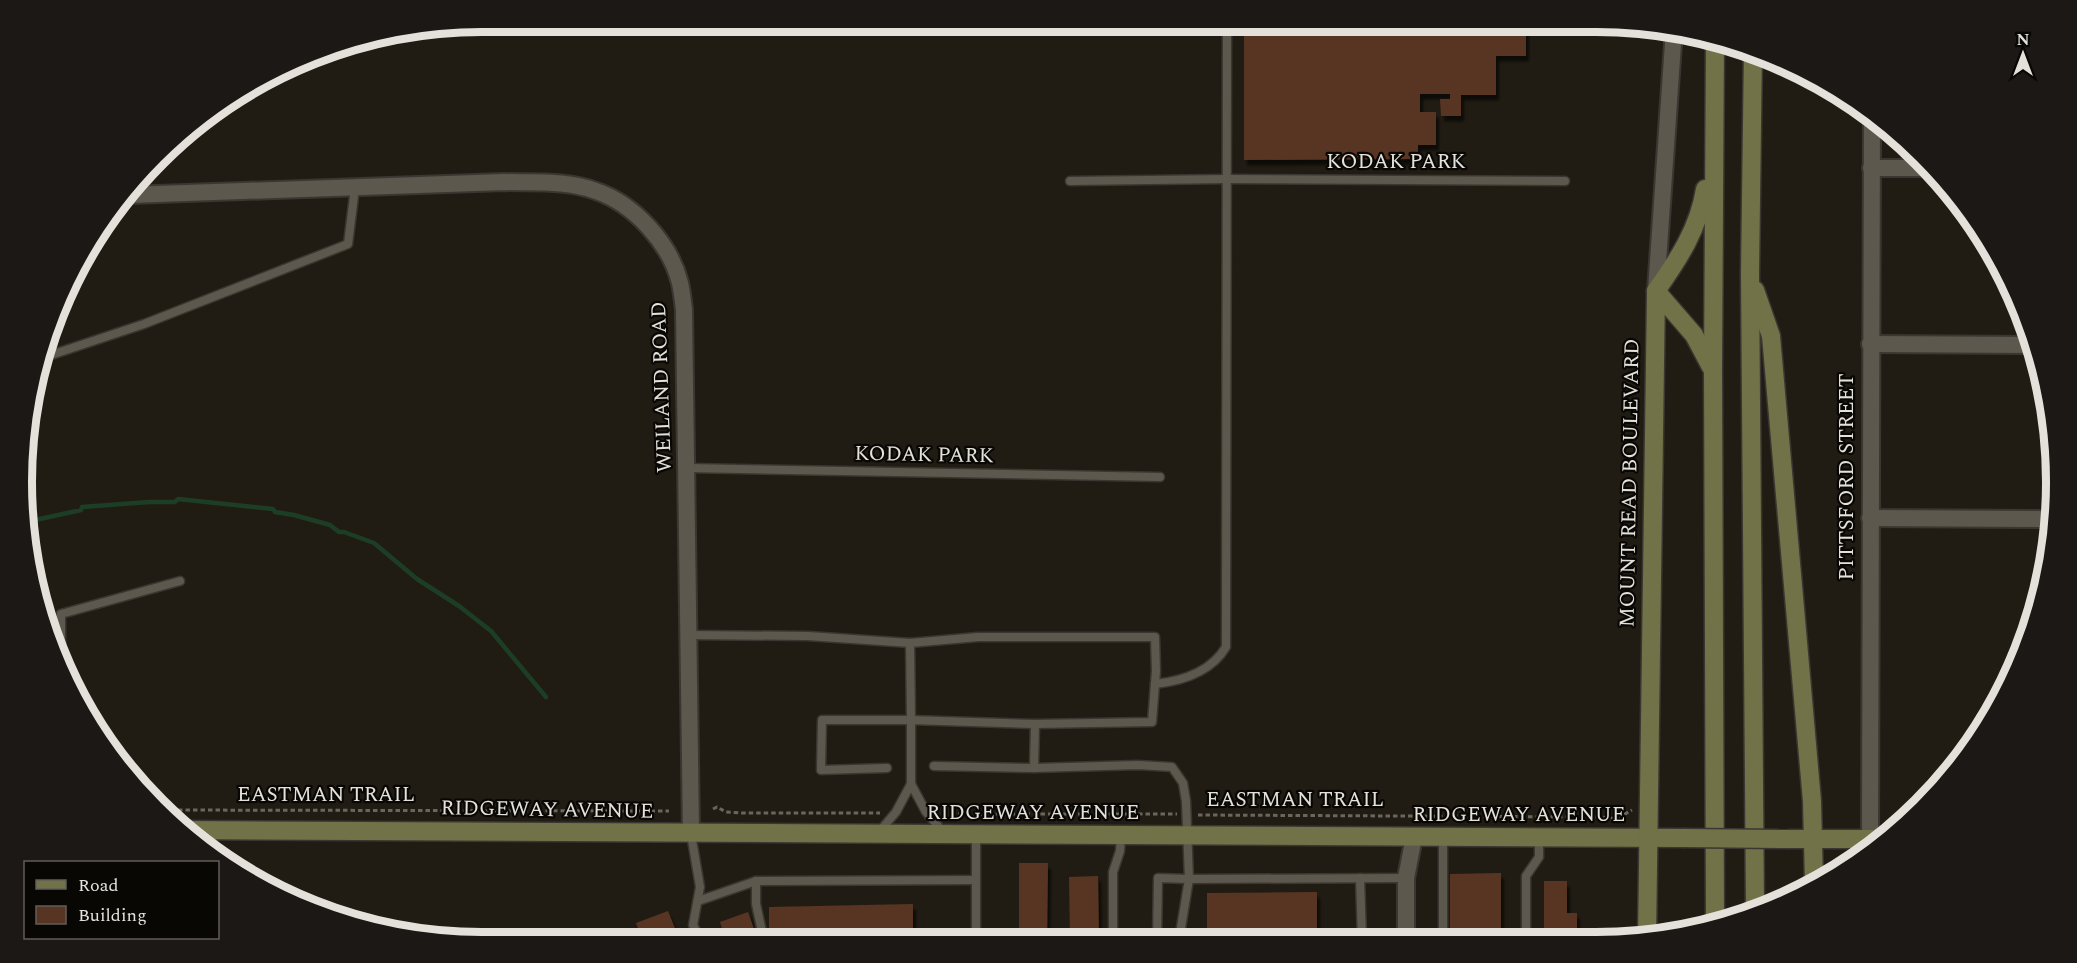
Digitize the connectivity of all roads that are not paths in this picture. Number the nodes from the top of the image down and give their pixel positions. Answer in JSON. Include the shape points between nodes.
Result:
{"nodes":[{"id":1,"x":1227,"y":32,"type":"edge"},
{"id":2,"x":1673,"y":38,"type":"edge"},
{"id":3,"x":1715,"y":48,"type":"edge"},
{"id":4,"x":1753,"y":60,"type":"edge"},
{"id":5,"x":1872,"y":126,"type":"edge"},
{"id":6,"x":1713,"y":139,"type":"junction"},
{"id":7,"x":1871,"y":168,"type":"junction"},
{"id":8,"x":1919,"y":168,"type":"edge"},
{"id":9,"x":1227,"y":179,"type":"junction"},
{"id":10,"x":1070,"y":181,"type":"dead end"},
{"id":11,"x":1565,"y":181,"type":"dead end"},
{"id":12,"x":355,"y":188,"type":"junction"},
{"id":13,"x":135,"y":195,"type":"edge"},
{"id":14,"x":1750,"y":274,"type":"junction"},
{"id":15,"x":1656,"y":291,"type":"junction"},
{"id":16,"x":1870,"y":344,"type":"junction"},
{"id":17,"x":2024,"y":345,"type":"edge"},
{"id":18,"x":50,"y":355,"type":"edge"},
{"id":19,"x":1713,"y":370,"type":"junction"},
{"id":20,"x":688,"y":468,"type":"junction"},
{"id":21,"x":1160,"y":477,"type":"dead end"},
{"id":22,"x":1870,"y":518,"type":"junction"},
{"id":23,"x":2044,"y":519,"type":"edge"},
{"id":24,"x":180,"y":581,"type":"dead end"},
{"id":25,"x":690,"y":635,"type":"junction"},
{"id":26,"x":61,"y":641,"type":"edge"},
{"id":27,"x":910,"y":643,"type":"junction"},
{"id":28,"x":1155,"y":684,"type":"junction"},
{"id":29,"x":911,"y":720,"type":"junction"},
{"id":30,"x":1035,"y":724,"type":"junction"},
{"id":31,"x":934,"y":766,"type":"dead end"},
{"id":32,"x":888,"y":768,"type":"dead end"},
{"id":33,"x":1034,"y":768,"type":"junction"},
{"id":34,"x":911,"y":784,"type":"junction"},
{"id":35,"x":197,"y":830,"type":"edge"},
{"id":36,"x":1877,"y":833,"type":"edge"},
{"id":37,"x":691,"y":834,"type":"junction"},
{"id":38,"x":877,"y":835,"type":"junction"},
{"id":39,"x":946,"y":835,"type":"junction"},
{"id":40,"x":976,"y":835,"type":"junction"},
{"id":41,"x":1121,"y":836,"type":"junction"},
{"id":42,"x":1186,"y":836,"type":"junction"},
{"id":43,"x":1414,"y":837,"type":"junction"},
{"id":44,"x":1443,"y":837,"type":"junction"},
{"id":45,"x":1539,"y":838,"type":"junction"},
{"id":46,"x":1648,"y":839,"type":"junction"},
{"id":47,"x":1814,"y":839,"type":"junction"},
{"id":48,"x":1869,"y":839,"type":"edge"},
{"id":49,"x":1814,"y":874,"type":"edge"},
{"id":50,"x":1360,"y":878,"type":"junction"},
{"id":51,"x":1406,"y":878,"type":"junction"},
{"id":52,"x":1189,"y":879,"type":"junction"},
{"id":53,"x":976,"y":880,"type":"junction"},
{"id":54,"x":756,"y":881,"type":"junction"},
{"id":55,"x":698,"y":901,"type":"junction"},
{"id":56,"x":1755,"y":902,"type":"edge"},
{"id":57,"x":1715,"y":915,"type":"edge"},
{"id":58,"x":1647,"y":929,"type":"edge"},
{"id":59,"x":696,"y":932,"type":"edge"},
{"id":60,"x":762,"y":932,"type":"edge"},
{"id":61,"x":976,"y":932,"type":"edge"},
{"id":62,"x":1113,"y":932,"type":"edge"},
{"id":63,"x":1157,"y":932,"type":"edge"},
{"id":64,"x":1180,"y":932,"type":"edge"},
{"id":65,"x":1362,"y":932,"type":"edge"},
{"id":66,"x":1406,"y":932,"type":"edge"},
{"id":67,"x":1443,"y":932,"type":"edge"},
{"id":68,"x":1526,"y":932,"type":"dead end"}],
"edges":[{"from":1,"to":9,"type":"lane"},
{"from":2,"to":15,"type":"street","name":"MOUNT READ BOULEVARD"},
{"from":3,"to":6,"type":"main road"},
{"from":4,"to":14,"type":"main road"},
{"from":5,"to":7,"type":"street","name":"PITTSFORD STREET"},
{"from":6,"to":15,"type":"main road","via":[[1703,207],[1690,237]]},
{"from":6,"to":19,"type":"main road"},
{"from":7,"to":8,"type":"street"},
{"from":7,"to":16,"type":"street","name":"PITTSFORD STREET"},
{"from":9,"to":10,"type":"lane","name":"KODAK PARK"},
{"from":9,"to":11,"type":"lane","name":"KODAK PARK"},
{"from":9,"to":28,"type":"lane","via":[[1226,647],[1221,656],[1194,674]]},
{"from":12,"to":13,"type":"street","name":"WEILAND ROAD"},
{"from":12,"to":18,"type":"lane","via":[[348,244],[144,324]]},
{"from":12,"to":20,"type":"street","name":"WEILAND ROAD","via":[[559,183],[596,190],[640,218],[668,256],[679,281],[684,310]]},
{"from":14,"to":47,"type":"main road","via":[[1771,336]]},
{"from":14,"to":56,"type":"main road"},
{"from":15,"to":19,"type":"main road","via":[[1694,335]]},
{"from":15,"to":46,"type":"main road","name":"MOUNT READ BOULEVARD"},
{"from":16,"to":17,"type":"street"},
{"from":16,"to":22,"type":"street","name":"PITTSFORD STREET"},
{"from":19,"to":57,"type":"main road"},
{"from":20,"to":21,"type":"lane","name":"KODAK PARK"},
{"from":20,"to":25,"type":"street","name":"WEILAND ROAD"},
{"from":22,"to":23,"type":"street"},
{"from":22,"to":36,"type":"street","name":"PITTSFORD STREET"},
{"from":24,"to":26,"type":"lane","via":[[61,614]]},
{"from":25,"to":27,"type":"lane","via":[[808,636]]},
{"from":25,"to":37,"type":"street","name":"WEILAND ROAD"},
{"from":27,"to":28,"type":"lane","via":[[978,637],[1155,637]]},
{"from":27,"to":29,"type":"lane"},
{"from":28,"to":30,"type":"lane","via":[[1152,722]]},
{"from":29,"to":30,"type":"lane"},
{"from":29,"to":32,"type":"lane","via":[[822,720],[821,770]]},
{"from":29,"to":34,"type":"lane"},
{"from":30,"to":33,"type":"lane"},
{"from":31,"to":33,"type":"lane"},
{"from":33,"to":42,"type":"lane","via":[[1173,767],[1183,783]]},
{"from":34,"to":38,"type":"lane","via":[[896,812]]},
{"from":34,"to":39,"type":"lane","via":[[926,812]]},
{"from":35,"to":37,"type":"main road","name":"RIDGEWAY AVENUE"},
{"from":37,"to":38,"type":"main road","name":"RIDGEWAY AVENUE"},
{"from":37,"to":55,"type":"lane","via":[[700,887]]},
{"from":38,"to":39,"type":"main road","name":"RIDGEWAY AVENUE"},
{"from":39,"to":40,"type":"main road","name":"RIDGEWAY AVENUE"},
{"from":40,"to":41,"type":"main road","name":"RIDGEWAY AVENUE"},
{"from":40,"to":53,"type":"lane"},
{"from":41,"to":42,"type":"main road","name":"RIDGEWAY AVENUE"},
{"from":41,"to":62,"type":"lane","via":[[1113,872]]},
{"from":42,"to":43,"type":"main road","name":"RIDGEWAY AVENUE"},
{"from":42,"to":52,"type":"lane"},
{"from":43,"to":44,"type":"main road","name":"RIDGEWAY AVENUE"},
{"from":43,"to":51,"type":"street"},
{"from":44,"to":45,"type":"main road","name":"RIDGEWAY AVENUE"},
{"from":44,"to":67,"type":"lane"},
{"from":45,"to":46,"type":"main road","name":"RIDGEWAY AVENUE"},
{"from":45,"to":68,"type":"lane","via":[[1539,857],[1526,876]]},
{"from":46,"to":47,"type":"main road","name":"RIDGEWAY AVENUE","bridge":true},
{"from":46,"to":58,"type":"main road","name":"MOUNT READ BOULEVARD"},
{"from":47,"to":48,"type":"main road","name":"RIDGEWAY AVENUE"},
{"from":47,"to":49,"type":"main road"},
{"from":50,"to":51,"type":"lane"},
{"from":50,"to":52,"type":"lane"},
{"from":50,"to":65,"type":"lane"},
{"from":51,"to":66,"type":"street"},
{"from":52,"to":63,"type":"lane","via":[[1158,878]]},
{"from":52,"to":64,"type":"lane"},
{"from":53,"to":54,"type":"lane"},
{"from":53,"to":61,"type":"lane"},
{"from":54,"to":55,"type":"lane"},
{"from":54,"to":60,"type":"lane"},
{"from":55,"to":59,"type":"lane","via":[[693,925]]}]}
